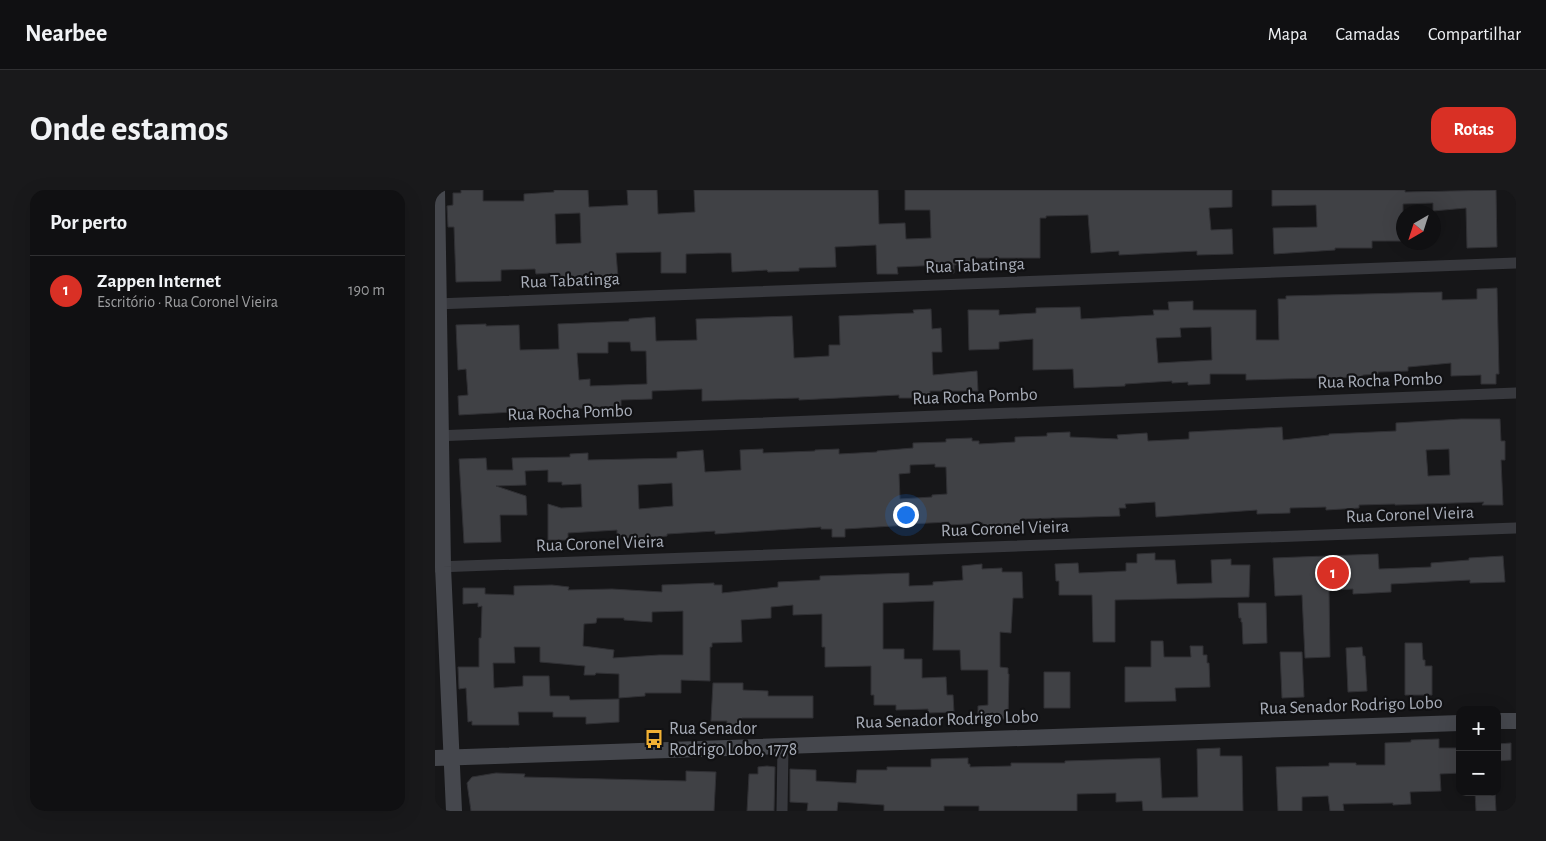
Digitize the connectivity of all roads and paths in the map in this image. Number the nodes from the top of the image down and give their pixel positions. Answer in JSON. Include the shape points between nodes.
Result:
{"nodes":[{"id":1,"x":437,"y":190,"type":"edge"},
{"id":2,"x":1516,"y":263,"type":"edge"},
{"id":3,"x":437,"y":304,"type":"edge"},
{"id":4,"x":1516,"y":394,"type":"edge"},
{"id":5,"x":437,"y":436,"type":"edge"},
{"id":6,"x":1516,"y":528,"type":"edge"},
{"id":7,"x":439,"y":567,"type":"edge"},
{"id":8,"x":440,"y":636,"type":"edge"},
{"id":9,"x":1516,"y":721,"type":"edge"},
{"id":10,"x":1501,"y":722,"type":"edge"},
{"id":11,"x":1456,"y":723,"type":"edge"},
{"id":12,"x":783,"y":746,"type":"junction"},
{"id":13,"x":443,"y":758,"type":"edge"},
{"id":14,"x":453,"y":811,"type":"edge"},
{"id":15,"x":782,"y":811,"type":"edge"}],
"edges":[{"from":1,"to":3,"type":"street"},
{"from":2,"to":3,"type":"street","name":"Rua Tabatinga"},
{"from":3,"to":5,"type":"street"},
{"from":4,"to":5,"type":"street","name":"Rua Rocha Pombo"},
{"from":5,"to":7,"type":"street"},
{"from":6,"to":7,"type":"street","name":"Rua Coronel Vieira"},
{"from":7,"to":8,"type":"street"},
{"from":8,"to":13,"type":"street"},
{"from":9,"to":10,"type":"street"},
{"from":11,"to":12,"type":"street","name":"Rua Senador Rodrigo Lobo"},
{"from":12,"to":13,"type":"street","name":"Rua Senador Rodrigo Lobo"},
{"from":12,"to":15,"type":"street"},
{"from":13,"to":14,"type":"street"}]}
